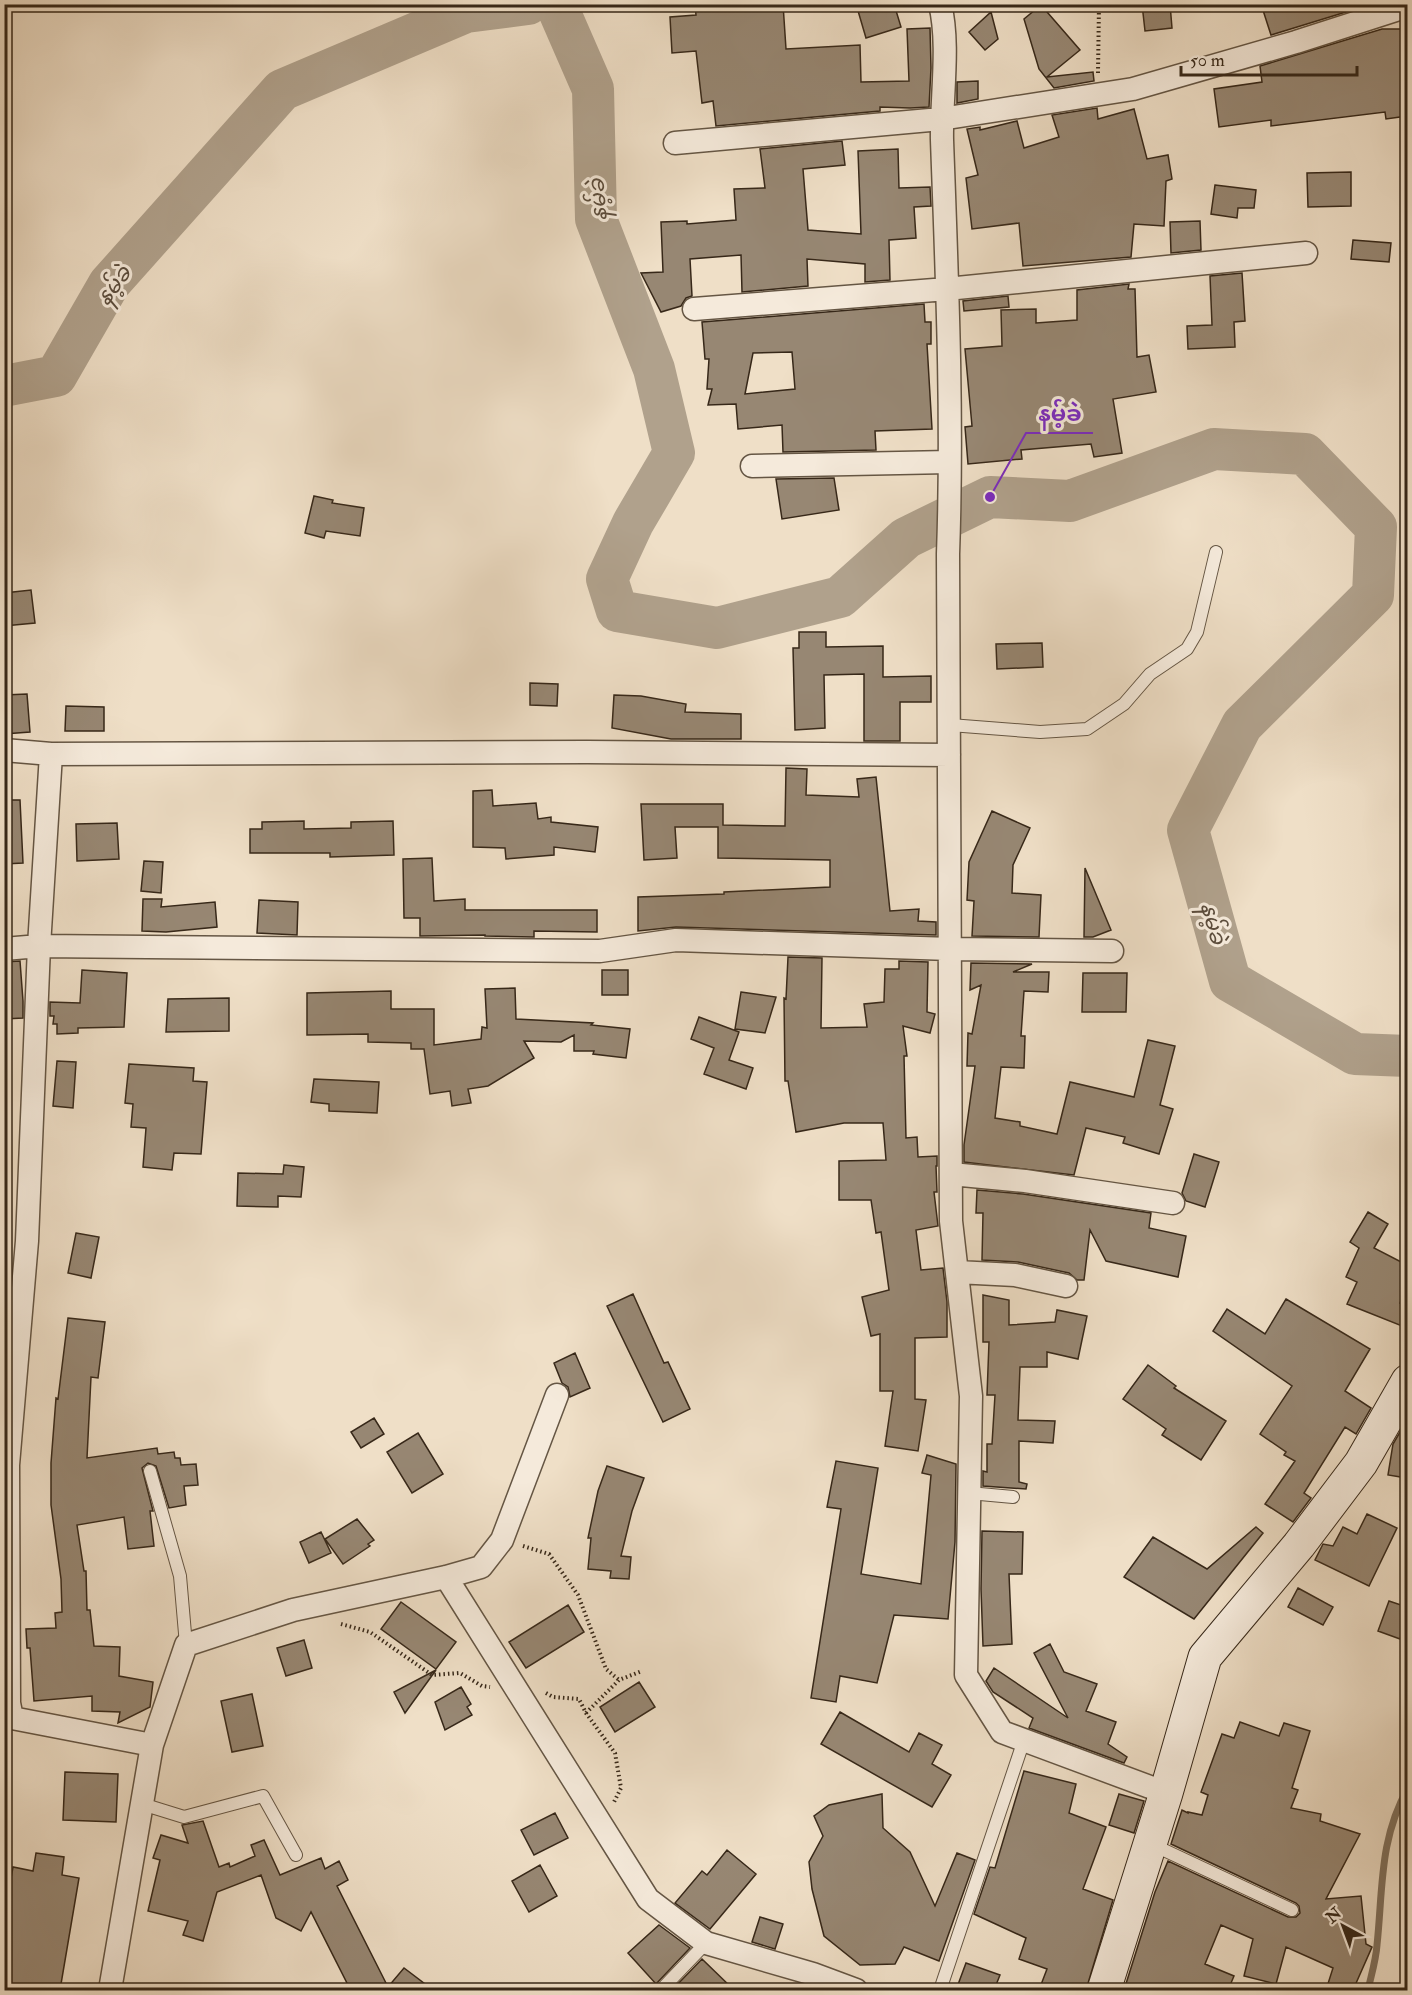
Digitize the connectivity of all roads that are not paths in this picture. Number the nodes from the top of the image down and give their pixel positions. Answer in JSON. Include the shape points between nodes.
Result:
{"nodes":[{"id":1,"x":940,"y":4,"type":"edge"},
{"id":2,"x":1407,"y":6,"type":"edge"},
{"id":3,"x":942,"y":119,"type":"junction"},
{"id":4,"x":675,"y":142,"type":"dead end"},
{"id":5,"x":1306,"y":253,"type":"dead end"},
{"id":6,"x":947,"y":289,"type":"junction"},
{"id":7,"x":694,"y":309,"type":"dead end"},
{"id":8,"x":949,"y":462,"type":"junction"},
{"id":9,"x":752,"y":466,"type":"dead end"},
{"id":10,"x":1216,"y":552,"type":"dead end"},
{"id":11,"x":950,"y":725,"type":"junction"},
{"id":12,"x":4,"y":750,"type":"edge"},
{"id":13,"x":51,"y":753,"type":"junction"},
{"id":14,"x":949,"y":755,"type":"junction"},
{"id":15,"x":39,"y":946,"type":"junction"},
{"id":16,"x":4,"y":949,"type":"edge"},
{"id":17,"x":950,"y":949,"type":"junction"},
{"id":18,"x":1112,"y":951,"type":"dead end"},
{"id":19,"x":951,"y":1174,"type":"junction"},
{"id":20,"x":1173,"y":1203,"type":"dead end"},
{"id":21,"x":957,"y":1272,"type":"junction"},
{"id":22,"x":1065,"y":1286,"type":"dead end"},
{"id":23,"x":12,"y":1326,"type":"edge"},
{"id":24,"x":1407,"y":1381,"type":"edge"},
{"id":25,"x":557,"y":1395,"type":"dead end"},
{"id":26,"x":150,"y":1471,"type":"dead end"},
{"id":27,"x":969,"y":1493,"type":"junction"},
{"id":28,"x":1013,"y":1497,"type":"dead end"},
{"id":29,"x":446,"y":1577,"type":"junction"},
{"id":30,"x":186,"y":1646,"type":"junction"},
{"id":31,"x":1024,"y":1740,"type":"junction"},
{"id":32,"x":152,"y":1745,"type":"junction"},
{"id":33,"x":1166,"y":1793,"type":"junction"},
{"id":34,"x":142,"y":1804,"type":"junction"},
{"id":35,"x":1150,"y":1843,"type":"junction"},
{"id":36,"x":296,"y":1855,"type":"dead end"},
{"id":37,"x":1292,"y":1910,"type":"dead end"},
{"id":38,"x":706,"y":1943,"type":"junction"},
{"id":39,"x":110,"y":1990,"type":"edge"},
{"id":40,"x":661,"y":1990,"type":"edge"},
{"id":41,"x":856,"y":1990,"type":"edge"},
{"id":42,"x":940,"y":1990,"type":"edge"},
{"id":43,"x":1104,"y":1990,"type":"edge"}],
"edges":[{"from":1,"to":3,"type":"street","via":[[945,22]]},
{"from":2,"to":3,"type":"street","via":[[1133,89]]},
{"from":3,"to":4,"type":"street"},
{"from":3,"to":6,"type":"street"},
{"from":5,"to":6,"type":"street"},
{"from":6,"to":7,"type":"street"},
{"from":6,"to":8,"type":"street"},
{"from":8,"to":9,"type":"street"},
{"from":8,"to":11,"type":"street"},
{"from":10,"to":11,"type":"lane","via":[[1197,632],[1187,649],[1150,674],[1124,704],[1087,729],[1040,732]]},
{"from":11,"to":14,"type":"street"},
{"from":12,"to":13,"type":"street"},
{"from":13,"to":14,"type":"street"},
{"from":13,"to":15,"type":"street"},
{"from":14,"to":17,"type":"street"},
{"from":15,"to":16,"type":"street"},
{"from":15,"to":17,"type":"street","via":[[600,951],[676,940]]},
{"from":15,"to":23,"type":"street","via":[[28,1229]]},
{"from":17,"to":18,"type":"street"},
{"from":17,"to":19,"type":"street"},
{"from":19,"to":20,"type":"street"},
{"from":19,"to":21,"type":"street"},
{"from":21,"to":22,"type":"street","via":[[1015,1275]]},
{"from":21,"to":27,"type":"street","via":[[971,1396]]},
{"from":23,"to":32,"type":"street","via":[[8,1465],[12,1718]]},
{"from":24,"to":33,"type":"street","via":[[1361,1463],[1299,1545],[1205,1657]]},
{"from":25,"to":29,"type":"street","via":[[502,1540],[481,1567]]},
{"from":26,"to":30,"type":"lane","via":[[180,1576]]},
{"from":27,"to":28,"type":"lane"},
{"from":27,"to":31,"type":"street","via":[[966,1675],[1002,1731]]},
{"from":29,"to":30,"type":"street","via":[[292,1610]]},
{"from":29,"to":38,"type":"street","via":[[648,1899]]},
{"from":30,"to":32,"type":"street"},
{"from":31,"to":33,"type":"street"},
{"from":31,"to":42,"type":"lane"},
{"from":32,"to":34,"type":"street"},
{"from":33,"to":35,"type":"street"},
{"from":34,"to":36,"type":"lane","via":[[184,1817],[263,1796]]},
{"from":34,"to":39,"type":"street"},
{"from":35,"to":37,"type":"lane"},
{"from":35,"to":43,"type":"street"},
{"from":38,"to":40,"type":"lane"},
{"from":38,"to":41,"type":"street"}]}
